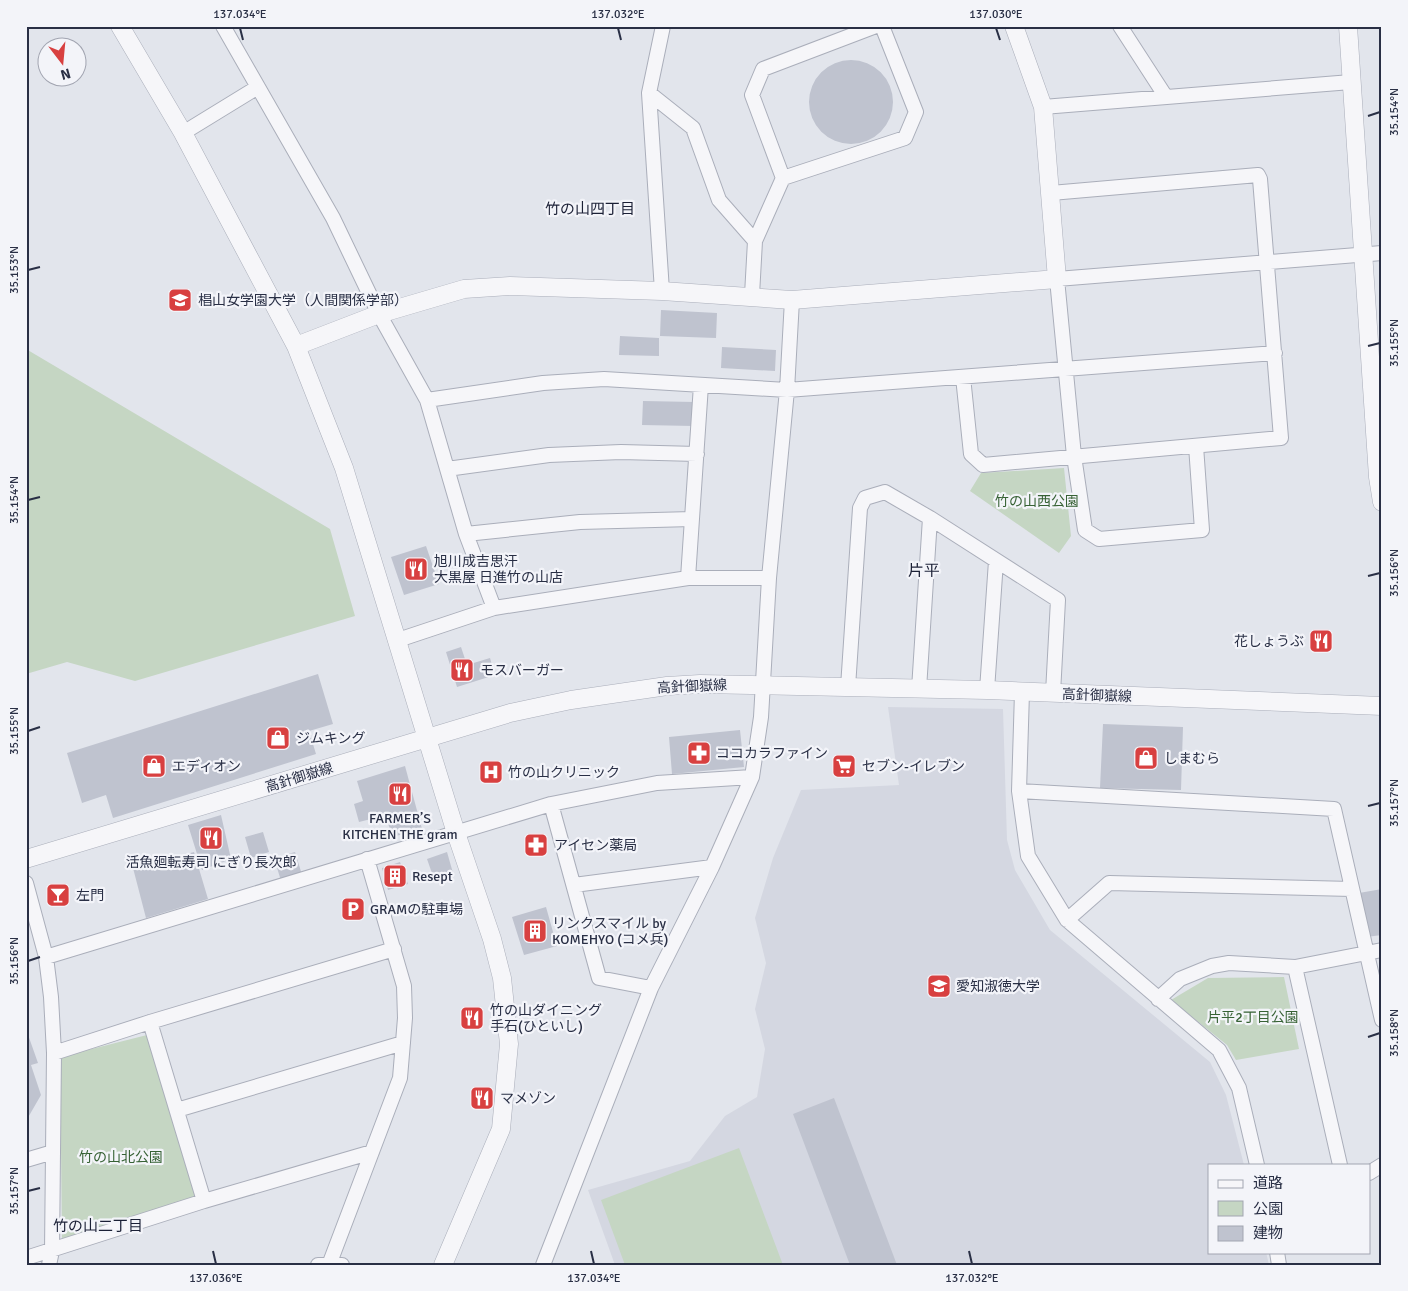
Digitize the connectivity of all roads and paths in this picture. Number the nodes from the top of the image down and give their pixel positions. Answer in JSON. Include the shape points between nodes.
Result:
{"nodes":[{"id":1,"x":120,"y":26,"type":"edge"},
{"id":2,"x":223,"y":26,"type":"edge"},
{"id":3,"x":663,"y":26,"type":"edge"},
{"id":4,"x":876,"y":26,"type":"edge"},
{"id":5,"x":882,"y":26,"type":"edge"},
{"id":6,"x":1014,"y":26,"type":"edge"},
{"id":7,"x":1120,"y":26,"type":"edge"},
{"id":8,"x":1348,"y":26,"type":"edge"},
{"id":9,"x":1350,"y":82,"type":"junction"},
{"id":10,"x":258,"y":87,"type":"junction"},
{"id":11,"x":649,"y":93,"type":"junction"},
{"id":12,"x":1166,"y":96,"type":"junction"},
{"id":13,"x":1043,"y":107,"type":"junction"},
{"id":14,"x":183,"y":133,"type":"junction"},
{"id":15,"x":783,"y":178,"type":"junction"},
{"id":16,"x":1051,"y":193,"type":"junction"},
{"id":17,"x":754,"y":241,"type":"junction"},
{"id":18,"x":1382,"y":253,"type":"edge"},
{"id":19,"x":1363,"y":254,"type":"junction"},
{"id":20,"x":1267,"y":261,"type":"junction"},
{"id":21,"x":1057,"y":279,"type":"junction"},
{"id":22,"x":662,"y":291,"type":"junction"},
{"id":23,"x":752,"y":296,"type":"junction"},
{"id":24,"x":792,"y":300,"type":"junction"},
{"id":25,"x":379,"y":314,"type":"junction"},
{"id":26,"x":296,"y":346,"type":"junction"},
{"id":27,"x":1274,"y":353,"type":"junction"},
{"id":28,"x":1066,"y":369,"type":"junction"},
{"id":29,"x":962,"y":377,"type":"junction"},
{"id":30,"x":701,"y":385,"type":"junction"},
{"id":31,"x":787,"y":390,"type":"junction"},
{"id":32,"x":426,"y":400,"type":"junction"},
{"id":33,"x":1196,"y":446,"type":"junction"},
{"id":34,"x":697,"y":454,"type":"junction"},
{"id":35,"x":1074,"y":456,"type":"junction"},
{"id":36,"x":448,"y":469,"type":"junction"},
{"id":37,"x":1382,"y":502,"type":"edge"},
{"id":38,"x":930,"y":518,"type":"junction"},
{"id":39,"x":692,"y":519,"type":"junction"},
{"id":40,"x":466,"y":534,"type":"junction"},
{"id":41,"x":996,"y":561,"type":"junction"},
{"id":42,"x":688,"y":578,"type":"junction"},
{"id":43,"x":769,"y":578,"type":"junction"},
{"id":44,"x":494,"y":608,"type":"junction"},
{"id":45,"x":398,"y":640,"type":"junction"},
{"id":46,"x":762,"y":684,"type":"junction"},
{"id":47,"x":848,"y":687,"type":"junction"},
{"id":48,"x":919,"y":689,"type":"junction"},
{"id":49,"x":987,"y":690,"type":"junction"},
{"id":50,"x":1022,"y":692,"type":"junction"},
{"id":51,"x":1053,"y":693,"type":"junction"},
{"id":52,"x":1382,"y":706,"type":"edge"},
{"id":53,"x":429,"y":739,"type":"junction"},
{"id":54,"x":752,"y":777,"type":"junction"},
{"id":55,"x":1019,"y":791,"type":"junction"},
{"id":56,"x":551,"y":804,"type":"junction"},
{"id":57,"x":456,"y":833,"type":"junction"},
{"id":58,"x":26,"y":859,"type":"edge"},
{"id":59,"x":367,"y":859,"type":"junction"},
{"id":60,"x":712,"y":867,"type":"junction"},
{"id":61,"x":26,"y":883,"type":"edge"},
{"id":62,"x":574,"y":885,"type":"junction"},
{"id":63,"x":1352,"y":889,"type":"junction"},
{"id":64,"x":1067,"y":920,"type":"junction"},
{"id":65,"x":394,"y":949,"type":"junction"},
{"id":66,"x":1382,"y":950,"type":"edge"},
{"id":67,"x":1366,"y":954,"type":"junction"},
{"id":68,"x":46,"y":957,"type":"junction"},
{"id":69,"x":1295,"y":967,"type":"junction"},
{"id":70,"x":651,"y":988,"type":"junction"},
{"id":71,"x":1158,"y":999,"type":"junction"},
{"id":72,"x":1382,"y":1020,"type":"edge"},
{"id":73,"x":150,"y":1022,"type":"junction"},
{"id":74,"x":403,"y":1043,"type":"junction"},
{"id":75,"x":54,"y":1053,"type":"junction"},
{"id":76,"x":177,"y":1110,"type":"junction"},
{"id":77,"x":53,"y":1152,"type":"junction"},
{"id":78,"x":372,"y":1152,"type":"junction"},
{"id":79,"x":26,"y":1160,"type":"edge"},
{"id":80,"x":1257,"y":1164,"type":"edge"},
{"id":81,"x":1340,"y":1164,"type":"edge"},
{"id":82,"x":1382,"y":1165,"type":"edge"},
{"id":83,"x":1370,"y":1172,"type":"edge"},
{"id":84,"x":204,"y":1201,"type":"junction"},
{"id":85,"x":26,"y":1258,"type":"edge"},
{"id":86,"x":50,"y":1258,"type":"edge"},
{"id":87,"x":330,"y":1265,"type":"edge"},
{"id":88,"x":443,"y":1265,"type":"edge"},
{"id":89,"x":543,"y":1265,"type":"edge"}],
"edges":[{"from":1,"to":14,"type":"street"},
{"from":2,"to":10,"type":"street"},
{"from":3,"to":11,"type":"street"},
{"from":4,"to":15,"type":"street","via":[[763,69],[752,95]]},
{"from":5,"to":15,"type":"street","via":[[916,112],[905,138]]},
{"from":6,"to":13,"type":"street"},
{"from":7,"to":12,"type":"street"},
{"from":8,"to":9,"type":"street"},
{"from":9,"to":12,"type":"street"},
{"from":9,"to":19,"type":"street"},
{"from":10,"to":14,"type":"street"},
{"from":10,"to":25,"type":"street","via":[[333,218]]},
{"from":11,"to":17,"type":"street","via":[[693,128],[719,200]]},
{"from":11,"to":22,"type":"street"},
{"from":12,"to":13,"type":"street"},
{"from":13,"to":16,"type":"street"},
{"from":14,"to":26,"type":"street"},
{"from":15,"to":17,"type":"street"},
{"from":16,"to":20,"type":"street","via":[[1258,175]]},
{"from":16,"to":21,"type":"street"},
{"from":17,"to":23,"type":"street"},
{"from":18,"to":19,"type":"street"},
{"from":19,"to":20,"type":"street"},
{"from":19,"to":37,"type":"street"},
{"from":20,"to":21,"type":"street"},
{"from":20,"to":27,"type":"street"},
{"from":21,"to":24,"type":"street"},
{"from":21,"to":28,"type":"street"},
{"from":22,"to":23,"type":"street"},
{"from":22,"to":25,"type":"street","via":[[510,286],[464,289]]},
{"from":23,"to":24,"type":"street"},
{"from":24,"to":31,"type":"street"},
{"from":25,"to":26,"type":"street"},
{"from":25,"to":32,"type":"street"},
{"from":26,"to":45,"type":"street","via":[[344,468]]},
{"from":27,"to":28,"type":"street"},
{"from":27,"to":33,"type":"street","via":[[1281,438]]},
{"from":28,"to":29,"type":"street"},
{"from":28,"to":35,"type":"street"},
{"from":29,"to":31,"type":"street"},
{"from":29,"to":35,"type":"street","via":[[971,454],[983,465]]},
{"from":30,"to":31,"type":"street"},
{"from":30,"to":32,"type":"street","via":[[604,379],[543,383]]},
{"from":30,"to":34,"type":"street"},
{"from":31,"to":43,"type":"street"},
{"from":32,"to":36,"type":"street"},
{"from":33,"to":35,"type":"street"},
{"from":33,"to":35,"type":"street","via":[[1202,530],[1108,539],[1099,539],[1085,530]]},
{"from":34,"to":36,"type":"street","via":[[621,452],[549,455]]},
{"from":34,"to":39,"type":"street"},
{"from":36,"to":40,"type":"street"},
{"from":38,"to":41,"type":"street"},
{"from":38,"to":47,"type":"street","via":[[885,492],[865,498],[860,508]]},
{"from":38,"to":48,"type":"street"},
{"from":39,"to":40,"type":"street","via":[[580,522]]},
{"from":39,"to":42,"type":"street"},
{"from":40,"to":44,"type":"street"},
{"from":41,"to":49,"type":"street"},
{"from":41,"to":51,"type":"street","via":[[1058,600]]},
{"from":42,"to":43,"type":"street"},
{"from":42,"to":44,"type":"street"},
{"from":43,"to":46,"type":"street"},
{"from":44,"to":45,"type":"street"},
{"from":45,"to":53,"type":"street"},
{"from":46,"to":47,"type":"street","name":"高針御嶽線"},
{"from":46,"to":53,"type":"street","name":"高針御嶽線","via":[[667,686],[571,700],[510,713]]},
{"from":46,"to":54,"type":"street","via":[[761,717]]},
{"from":47,"to":48,"type":"street","name":"高針御嶽線"},
{"from":48,"to":49,"type":"street","name":"高針御嶽線"},
{"from":49,"to":50,"type":"street","name":"高針御嶽線"},
{"from":50,"to":51,"type":"street","name":"高針御嶽線"},
{"from":50,"to":55,"type":"street"},
{"from":51,"to":52,"type":"street","name":"高針御嶽線"},
{"from":53,"to":57,"type":"street"},
{"from":53,"to":58,"type":"street","name":"高針御嶽線"},
{"from":54,"to":56,"type":"street","via":[[657,783]]},
{"from":54,"to":60,"type":"street"},
{"from":55,"to":63,"type":"street","via":[[1334,809]]},
{"from":55,"to":64,"type":"street","via":[[1028,856]]},
{"from":56,"to":57,"type":"street"},
{"from":56,"to":62,"type":"street"},
{"from":57,"to":59,"type":"street"},
{"from":57,"to":88,"type":"street","via":[[502,978],[509,1044],[501,1129]]},
{"from":59,"to":65,"type":"street"},
{"from":59,"to":68,"type":"street"},
{"from":60,"to":62,"type":"street"},
{"from":60,"to":70,"type":"street"},
{"from":61,"to":68,"type":"street"},
{"from":62,"to":70,"type":"street","via":[[599,978]]},
{"from":63,"to":64,"type":"street","via":[[1110,883]]},
{"from":63,"to":67,"type":"street"},
{"from":64,"to":71,"type":"street"},
{"from":65,"to":73,"type":"street"},
{"from":65,"to":74,"type":"street","via":[[404,986]]},
{"from":66,"to":67,"type":"street"},
{"from":67,"to":69,"type":"street"},
{"from":67,"to":72,"type":"street"},
{"from":68,"to":75,"type":"street"},
{"from":69,"to":71,"type":"street","via":[[1229,963],[1212,966],[1180,979]]},
{"from":69,"to":81,"type":"street"},
{"from":70,"to":89,"type":"street"},
{"from":71,"to":80,"type":"street","via":[[1219,1050],[1239,1088]]},
{"from":73,"to":75,"type":"street"},
{"from":73,"to":76,"type":"street"},
{"from":74,"to":76,"type":"street"},
{"from":74,"to":78,"type":"street","via":[[400,1078]]},
{"from":75,"to":77,"type":"street"},
{"from":76,"to":84,"type":"street"},
{"from":77,"to":79,"type":"street"},
{"from":77,"to":86,"type":"street"},
{"from":78,"to":84,"type":"street"},
{"from":78,"to":87,"type":"street"},
{"from":82,"to":83,"type":"street"},
{"from":84,"to":86,"type":"street"},
{"from":85,"to":86,"type":"street"}]}
